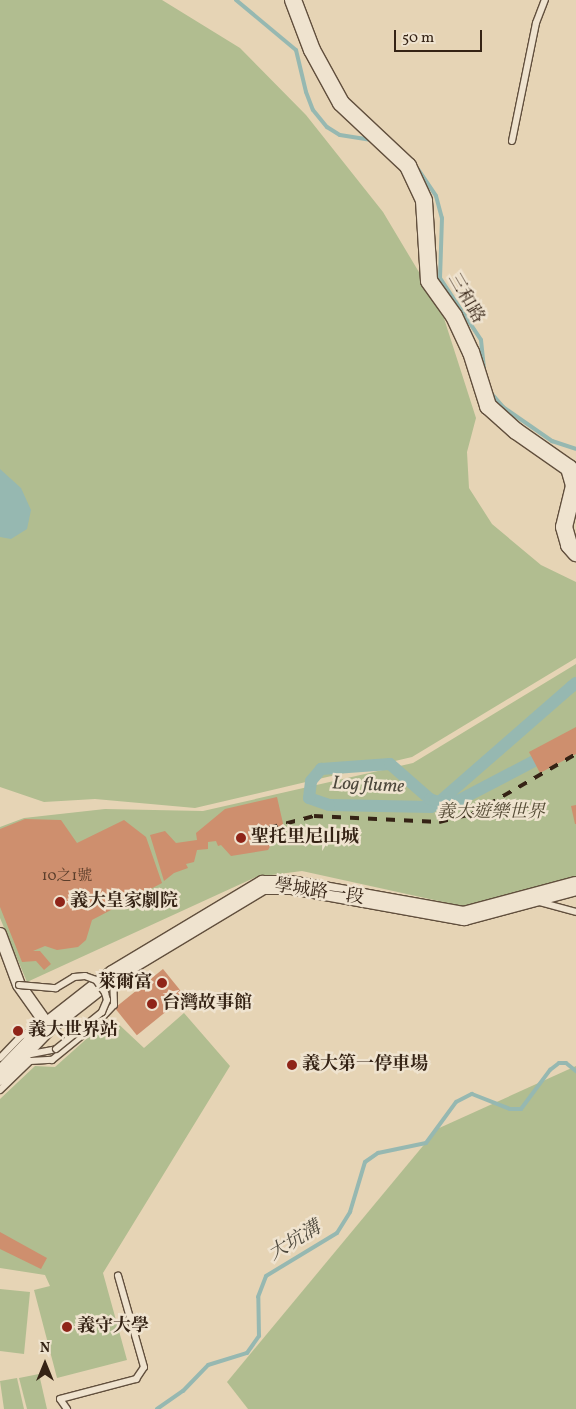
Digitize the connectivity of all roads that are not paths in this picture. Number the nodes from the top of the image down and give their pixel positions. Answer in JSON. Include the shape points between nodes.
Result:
{"nodes":[{"id":1,"x":292,"y":0,"type":"edge"},
{"id":2,"x":545,"y":0,"type":"edge"},
{"id":3,"x":512,"y":141,"type":"dead end"},
{"id":4,"x":576,"y":553,"type":"edge"},
{"id":5,"x":576,"y":886,"type":"edge"},
{"id":6,"x":528,"y":896,"type":"junction"},
{"id":7,"x":576,"y":912,"type":"edge"},
{"id":8,"x":0,"y":934,"type":"edge"},
{"id":9,"x":113,"y":975,"type":"junction"},
{"id":10,"x":19,"y":985,"type":"junction"},
{"id":11,"x":48,"y":1026,"type":"junction"},
{"id":12,"x":20,"y":1056,"type":"junction"},
{"id":13,"x":0,"y":1058,"type":"edge"},
{"id":14,"x":0,"y":1076,"type":"edge"},
{"id":15,"x":0,"y":1090,"type":"edge"},
{"id":16,"x":118,"y":1276,"type":"dead end"},
{"id":17,"x":67,"y":1409,"type":"edge"}],
"edges":[{"from":1,"to":4,"type":"street","name":"三和路","via":[[312,50],[341,103],[408,166],[424,201],[430,281],[454,316],[488,406],[516,431],[568,468],[574,486],[564,527],[569,545]]},
{"from":2,"to":3,"type":"lane","via":[[536,23]]},
{"from":5,"to":6,"type":"main road","name":"學城路一段"},
{"from":6,"to":7,"type":"lane"},
{"from":6,"to":9,"type":"main road","name":"學城路一段","via":[[464,916],[448,916],[291,885],[263,885]]},
{"from":8,"to":10,"type":"street"},
{"from":9,"to":11,"type":"main road","name":"學城路一段"},
{"from":9,"to":15,"type":"lane","via":[[114,1005],[96,1024],[52,1060],[30,1062]]},
{"from":10,"to":11,"type":"street"},
{"from":10,"to":12,"type":"lane","bridge":true,"via":[[56,988],[74,977],[85,976],[96,980],[107,1000],[102,1012],[56,1048]]},
{"from":11,"to":12,"type":"main road","name":"學城路一段"},
{"from":11,"to":13,"type":"lane","via":[[21,1036]]},
{"from":12,"to":14,"type":"main road","name":"學城路一段"},
{"from":16,"to":17,"type":"lane","via":[[144,1367],[136,1378],[60,1399]]}]}
